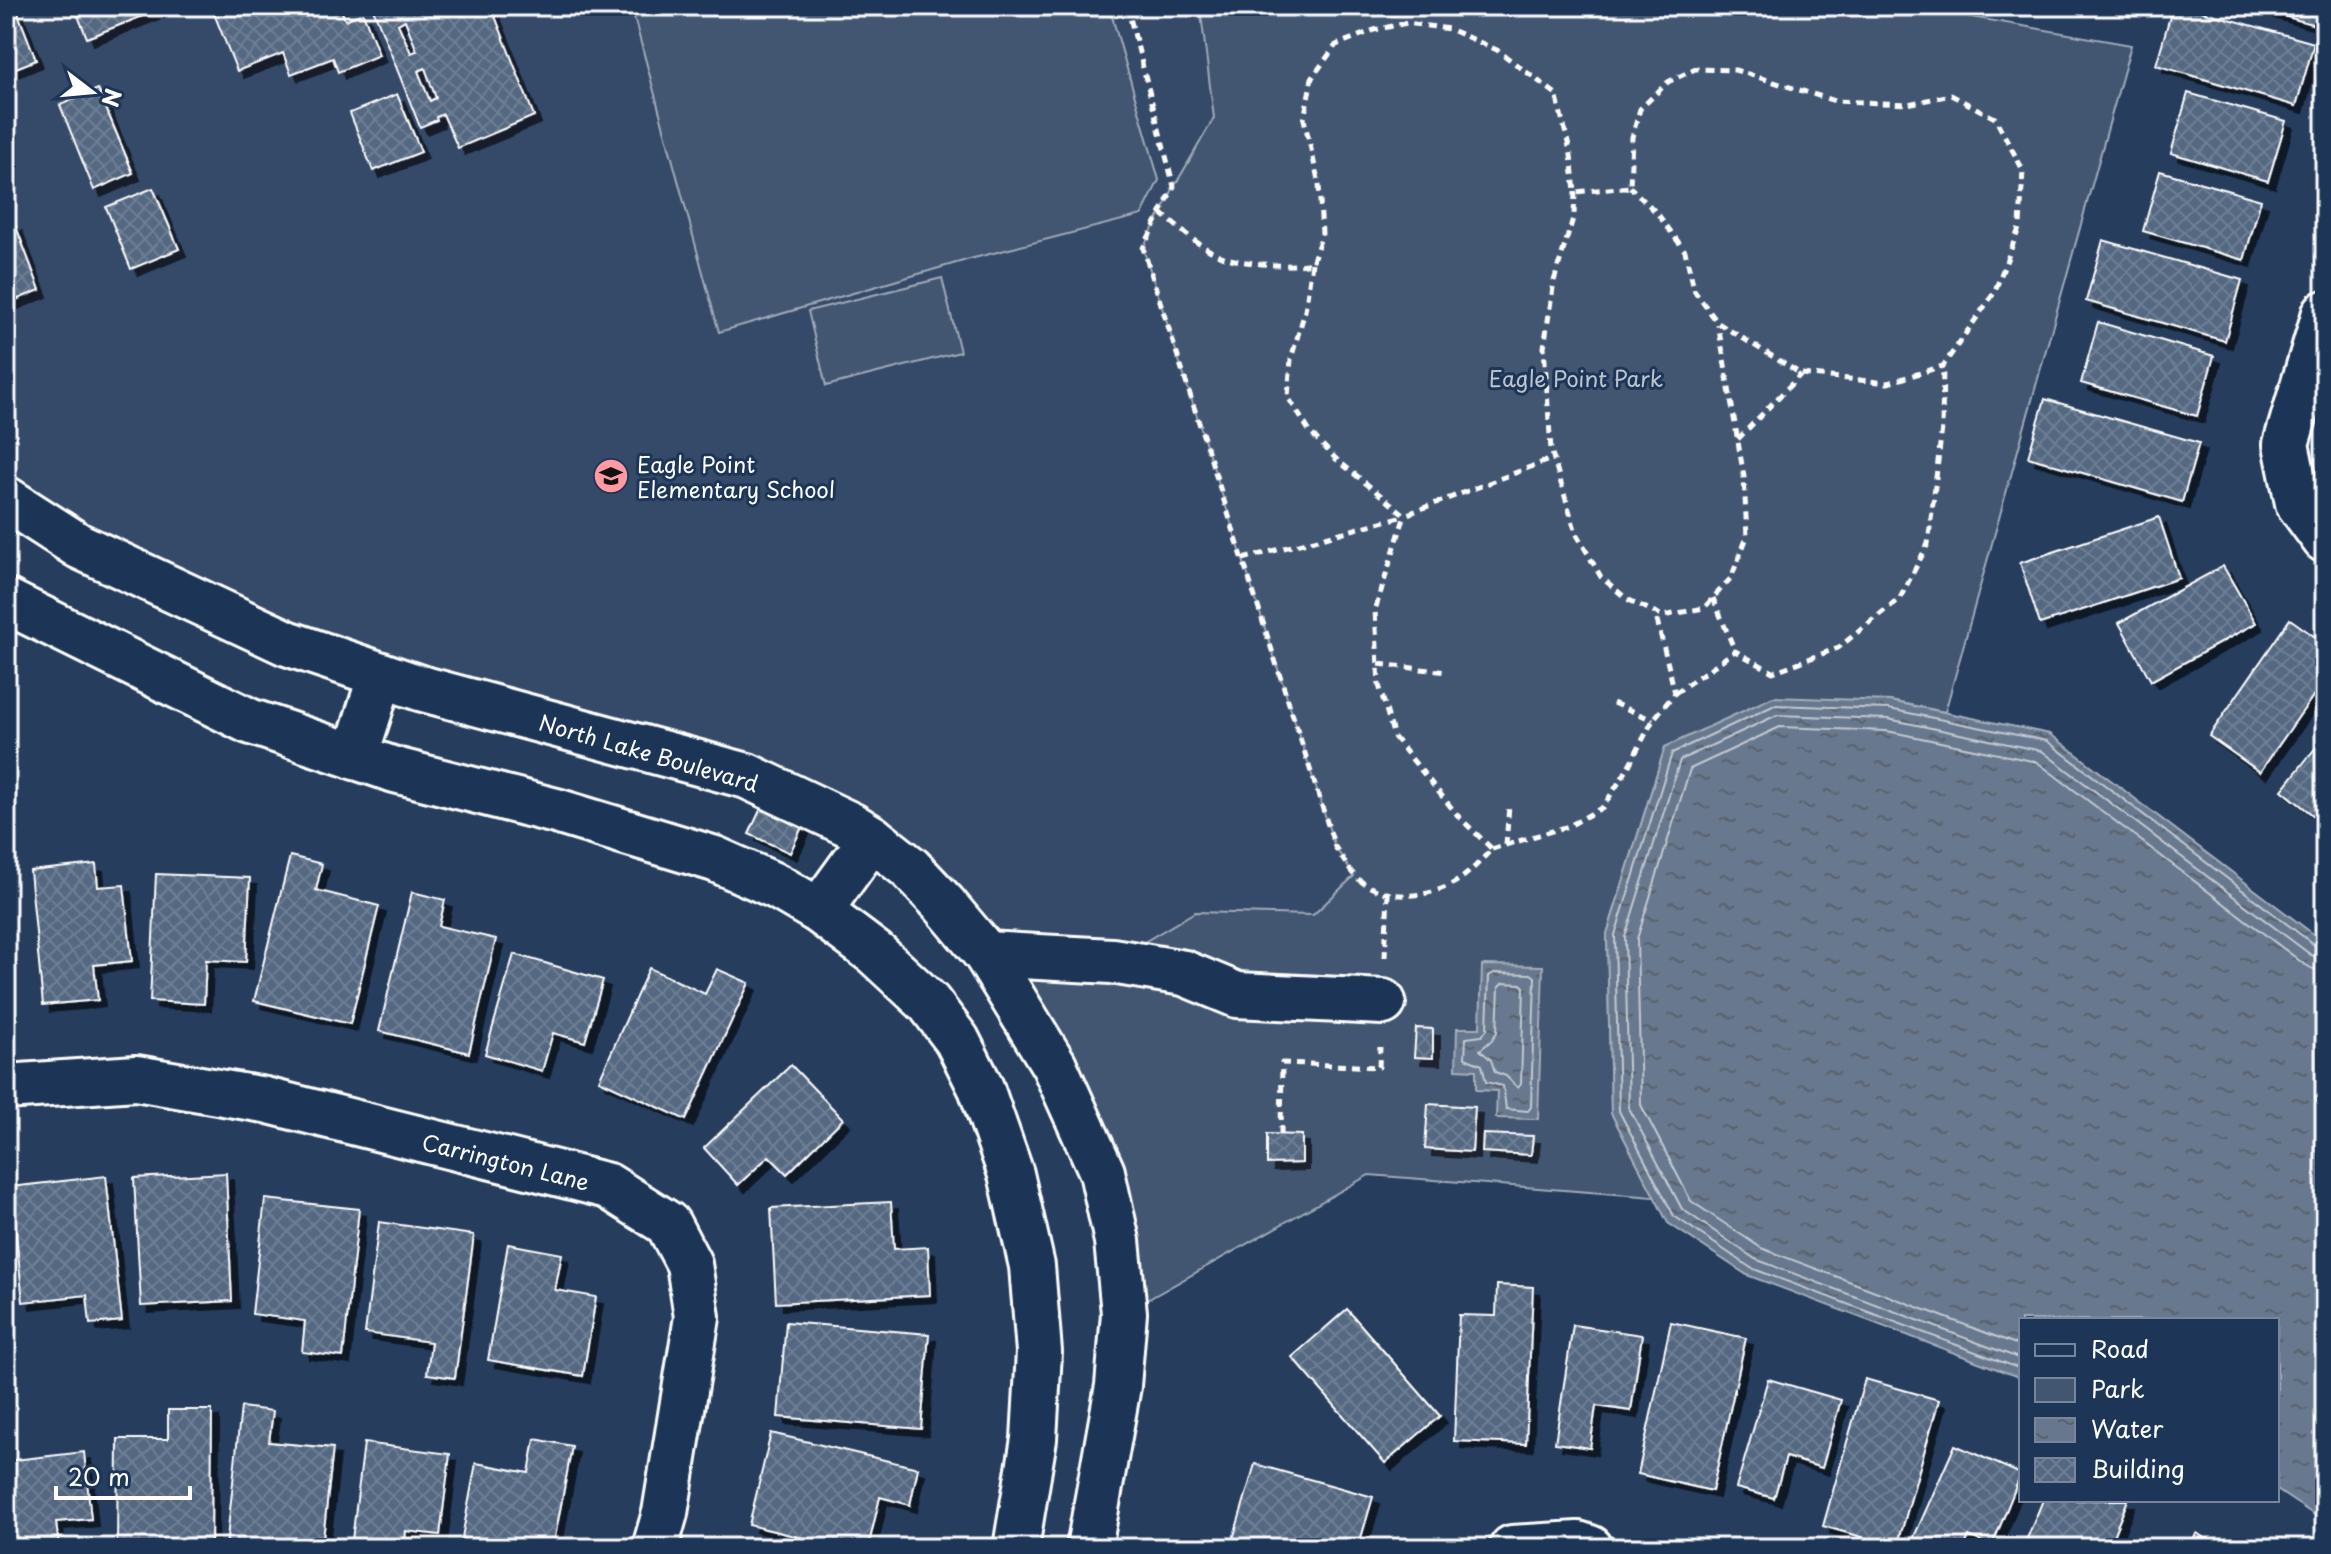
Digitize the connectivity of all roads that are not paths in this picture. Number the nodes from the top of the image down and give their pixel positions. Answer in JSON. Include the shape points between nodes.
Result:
{"nodes":[{"id":1,"x":2325,"y":313,"type":"edge"},
{"id":2,"x":6,"y":499,"type":"edge"},
{"id":3,"x":2325,"y":540,"type":"edge"},
{"id":4,"x":6,"y":601,"type":"edge"},
{"id":5,"x":381,"y":675,"type":"junction"},
{"id":6,"x":355,"y":757,"type":"junction"},
{"id":7,"x":872,"y":838,"type":"junction"},
{"id":8,"x":819,"y":911,"type":"junction"},
{"id":9,"x":986,"y":954,"type":"junction"},
{"id":10,"x":1383,"y":1002,"type":"dead end"},
{"id":11,"x":6,"y":1087,"type":"edge"},
{"id":12,"x":655,"y":1548,"type":"edge"},
{"id":13,"x":1016,"y":1548,"type":"edge"},
{"id":14,"x":1089,"y":1548,"type":"edge"},
{"id":15,"x":1512,"y":1548,"type":"edge"},
{"id":16,"x":1590,"y":1548,"type":"edge"}],
"edges":[{"from":1,"to":3,"type":"street","via":[[2286,444],[2298,503]]},
{"from":2,"to":5,"type":"street","name":"North Lake Boulevard","via":[[79,546],[287,643]]},
{"from":4,"to":6,"type":"street","via":[[249,721]]},
{"from":5,"to":6,"type":"street"},
{"from":5,"to":7,"type":"street","name":"North Lake Boulevard","via":[[747,776]]},
{"from":6,"to":8,"type":"street","via":[[715,859]]},
{"from":7,"to":8,"type":"street"},
{"from":7,"to":9,"type":"street","name":"North Lake Boulevard","via":[[910,868]]},
{"from":8,"to":13,"type":"street","via":[[929,1003],[957,1040],[981,1088],[1011,1174],[1032,1266],[1039,1352],[1034,1439]]},
{"from":9,"to":10,"type":"street","via":[[1112,961],[1184,973],[1237,995]]},
{"from":9,"to":14,"type":"street","name":"North Lake Boulevard","via":[[1054,1065],[1102,1172],[1117,1241],[1124,1313],[1118,1386]]},
{"from":11,"to":12,"type":"street","name":"Carrington Lane","via":[[136,1078],[265,1100],[608,1186],[668,1224],[689,1264],[697,1317]]},
{"from":15,"to":16,"type":"street"}]}
